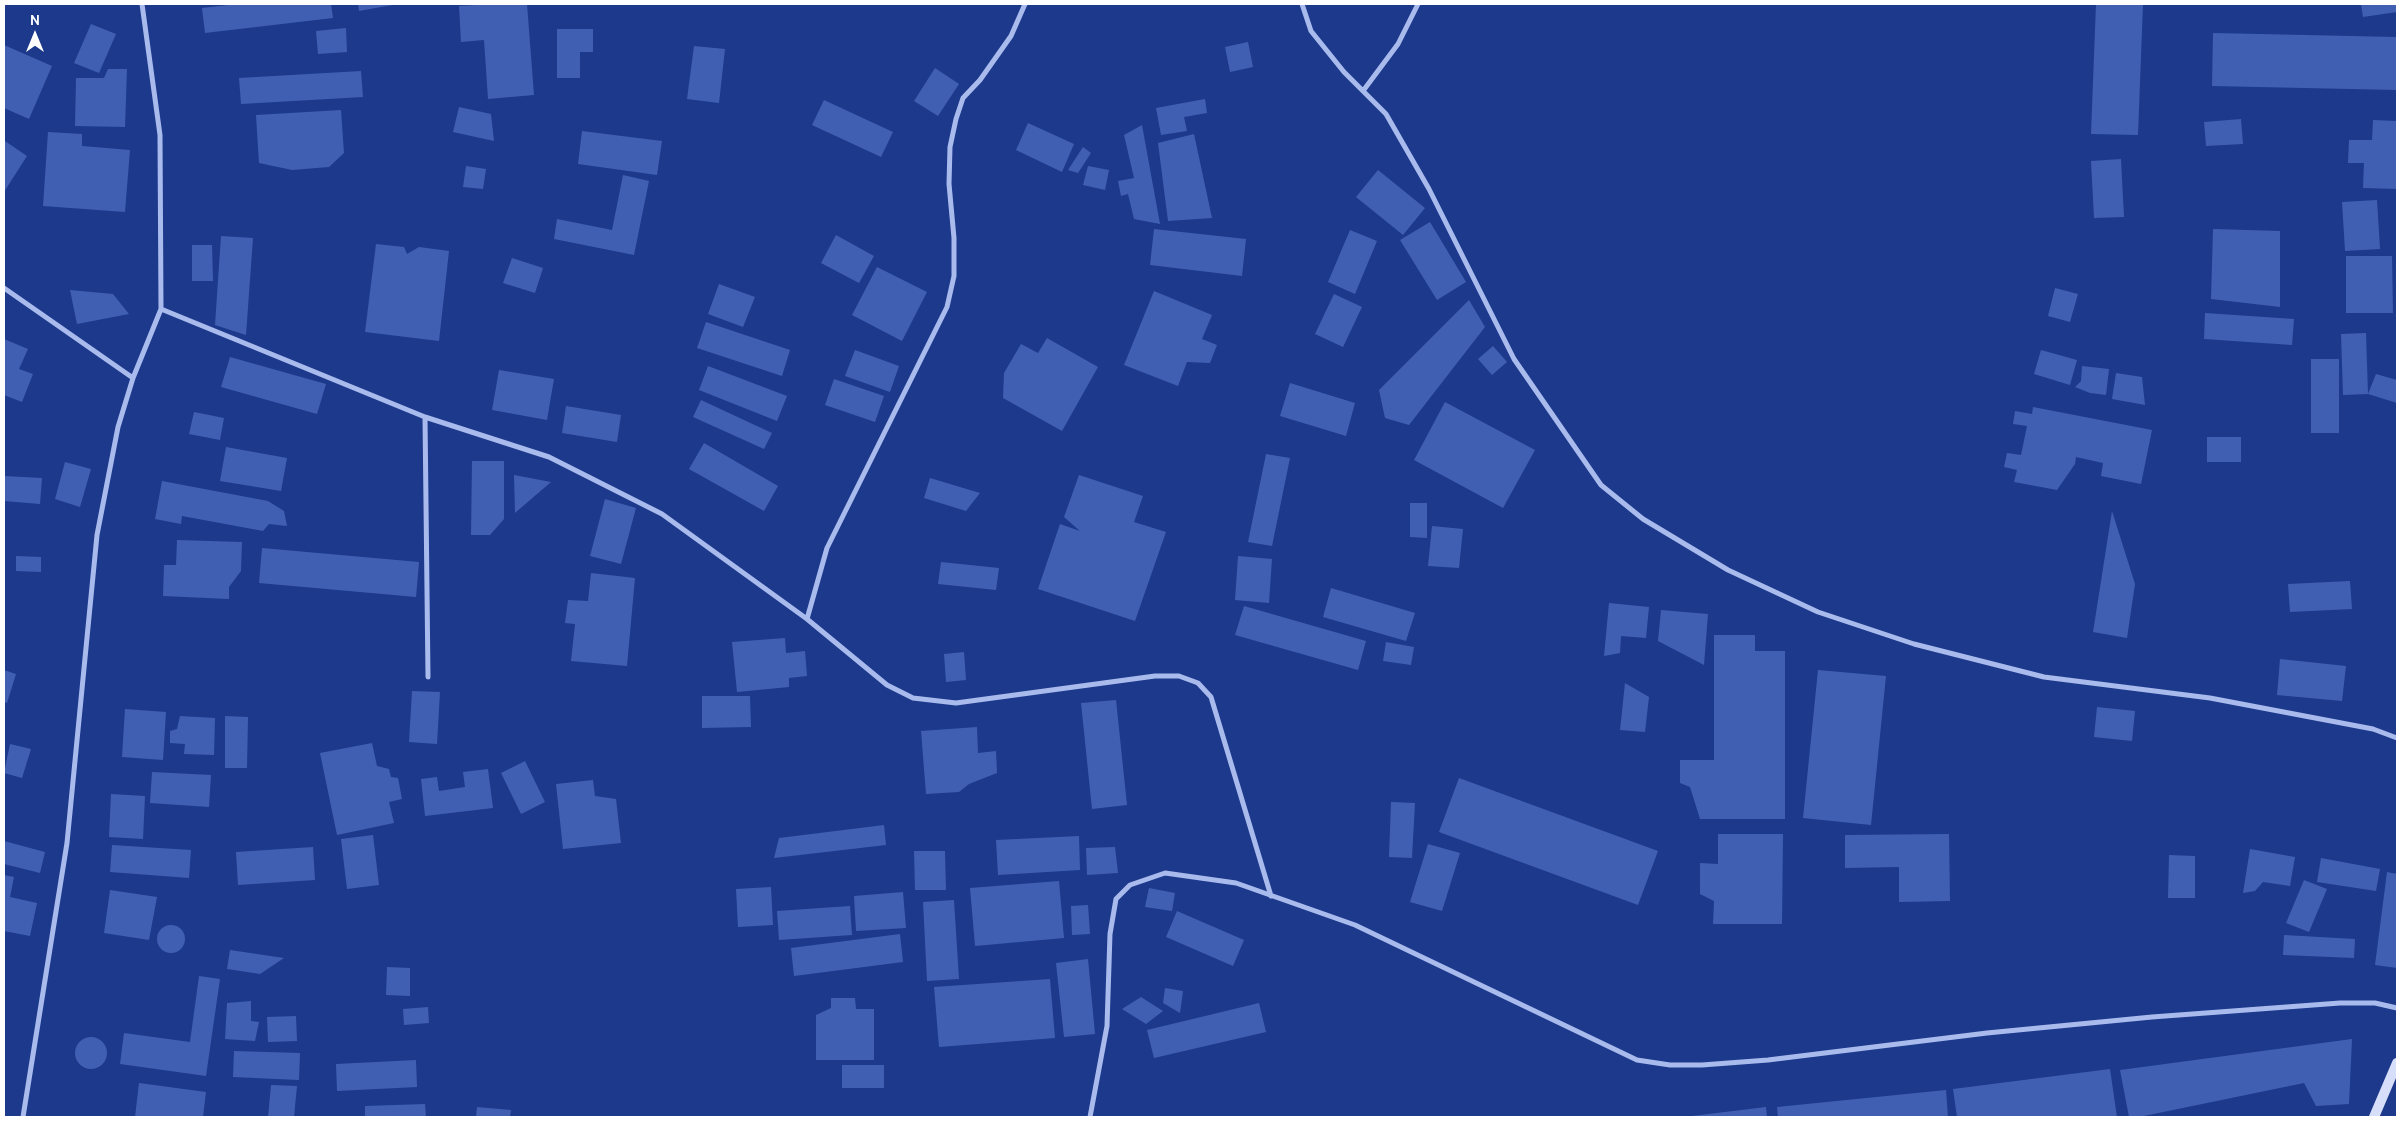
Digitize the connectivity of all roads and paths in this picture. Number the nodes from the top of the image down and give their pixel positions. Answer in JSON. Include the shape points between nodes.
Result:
{"nodes":[{"id":1,"x":142,"y":4,"type":"edge"},
{"id":2,"x":1025,"y":4,"type":"edge"},
{"id":3,"x":1302,"y":4,"type":"edge"},
{"id":4,"x":1418,"y":4,"type":"edge"},
{"id":5,"x":1363,"y":91,"type":"junction"},
{"id":6,"x":4,"y":288,"type":"edge"},
{"id":7,"x":161,"y":309,"type":"junction"},
{"id":8,"x":132,"y":378,"type":"junction"},
{"id":9,"x":425,"y":417,"type":"junction"},
{"id":10,"x":807,"y":619,"type":"junction"},
{"id":11,"x":428,"y":677,"type":"dead end"},
{"id":12,"x":2397,"y":738,"type":"edge"},
{"id":13,"x":1271,"y":896,"type":"junction"},
{"id":14,"x":2397,"y":1008,"type":"edge"},
{"id":15,"x":2397,"y":1063,"type":"edge"},
{"id":16,"x":23,"y":1117,"type":"edge"},
{"id":17,"x":1090,"y":1117,"type":"edge"},
{"id":18,"x":2374,"y":1117,"type":"edge"}],
"edges":[{"from":1,"to":7,"type":"street","via":[[160,136]]},
{"from":2,"to":10,"type":"street","via":[[1011,36],[963,98],[956,119],[950,148],[949,184],[954,276],[947,308],[827,548]]},
{"from":3,"to":5,"type":"street","via":[[1311,31]]},
{"from":4,"to":5,"type":"street","via":[[1398,44]]},
{"from":5,"to":12,"type":"street","via":[[1386,114],[1420,172],[1514,359],[1601,485],[1643,519],[1728,570],[1818,612],[1914,644],[2044,677],[2210,698],[2373,729]]},
{"from":6,"to":8,"type":"street"},
{"from":7,"to":8,"type":"street"},
{"from":7,"to":9,"type":"street"},
{"from":8,"to":16,"type":"street","via":[[118,427],[97,535],[66,843]]},
{"from":9,"to":10,"type":"street","via":[[549,457],[662,514]]},
{"from":9,"to":11,"type":"street"},
{"from":10,"to":13,"type":"street","via":[[887,685],[913,698],[932,702],[956,703],[1155,676],[1179,676],[1198,683],[1211,697]]},
{"from":13,"to":14,"type":"street","via":[[1355,924],[1637,1060],[1670,1065],[1768,1060],[2152,1017],[2340,1003],[2374,1003]]},
{"from":13,"to":17,"type":"street","via":[[1236,883],[1165,873],[1130,886],[1116,899],[1110,934],[1107,1026]]},
{"from":15,"to":18,"type":"street"}]}
